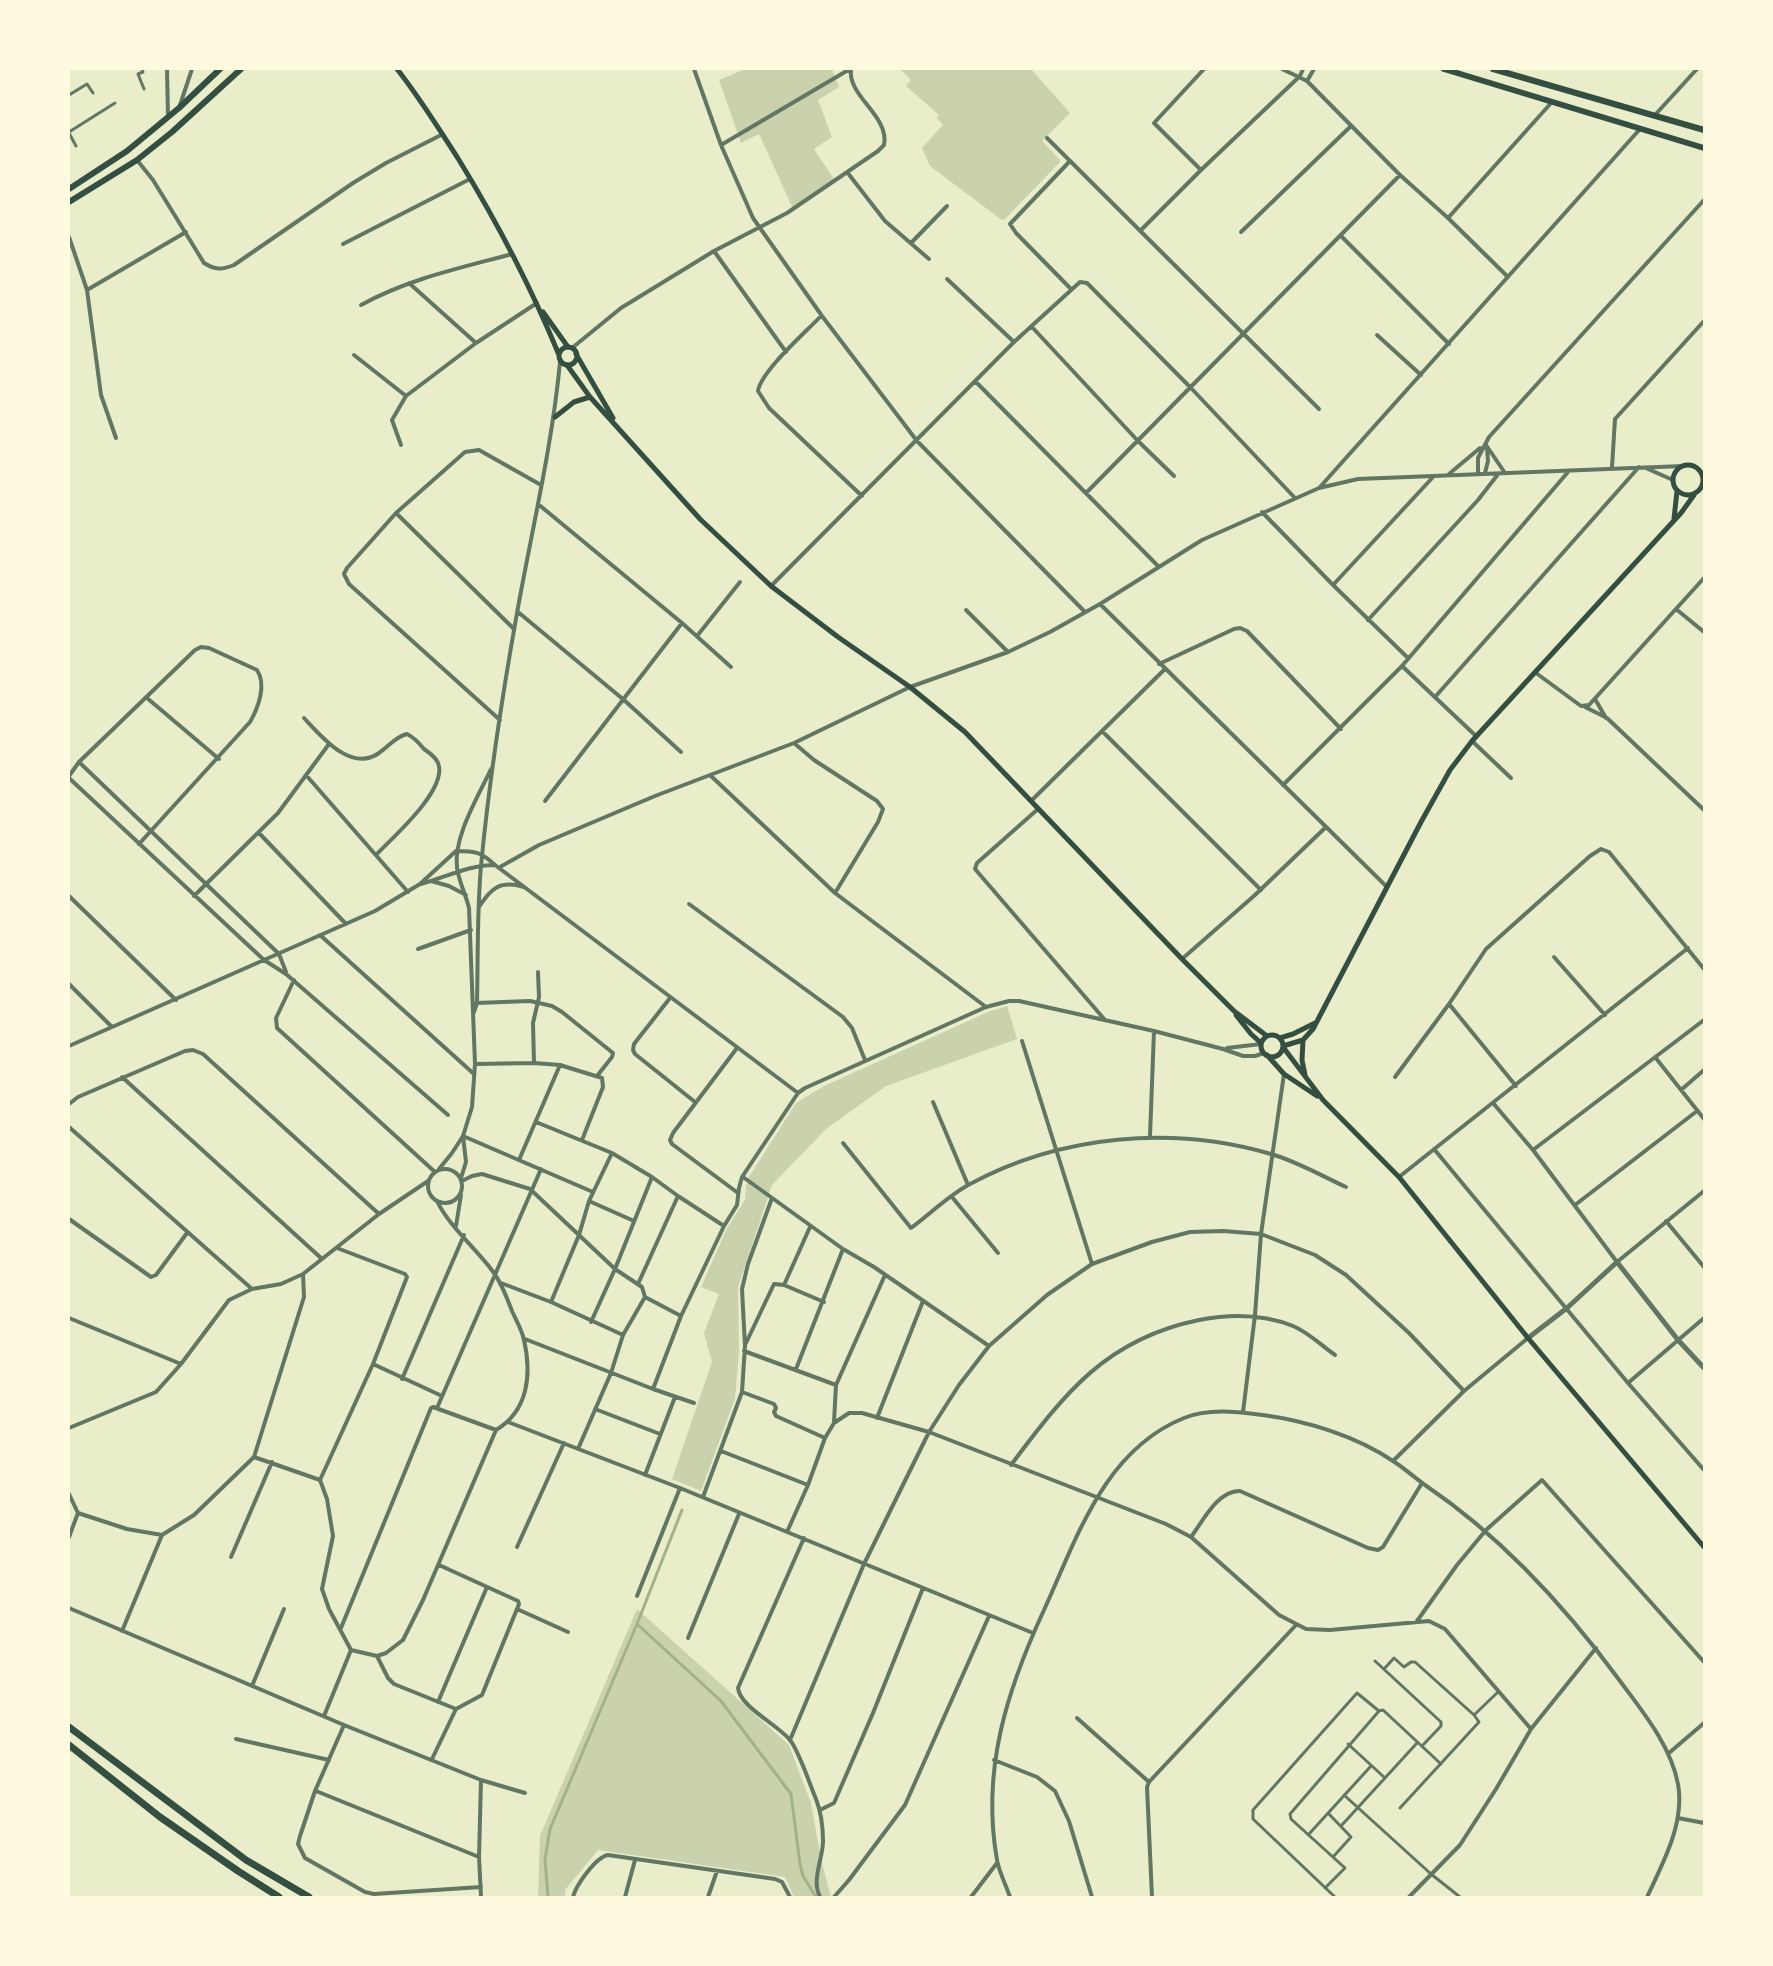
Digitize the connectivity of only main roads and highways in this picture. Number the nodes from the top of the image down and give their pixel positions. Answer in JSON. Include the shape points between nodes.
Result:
{"nodes":[{"id":1,"x":220,"y":69,"type":"edge"},
{"id":2,"x":241,"y":69,"type":"edge"},
{"id":3,"x":397,"y":69,"type":"edge"},
{"id":4,"x":1444,"y":69,"type":"edge"},
{"id":5,"x":1493,"y":69,"type":"edge"},
{"id":6,"x":1704,"y":130,"type":"edge"},
{"id":7,"x":1704,"y":148,"type":"edge"},
{"id":8,"x":69,"y":189,"type":"edge"},
{"id":9,"x":69,"y":202,"type":"edge"},
{"id":10,"x":536,"y":300,"type":"junction"},
{"id":11,"x":570,"y":348,"type":"junction"},
{"id":12,"x":576,"y":354,"type":"junction"},
{"id":13,"x":560,"y":358,"type":"junction"},
{"id":14,"x":567,"y":365,"type":"junction"},
{"id":15,"x":590,"y":397,"type":"junction"},
{"id":16,"x":555,"y":417,"type":"road end"},
{"id":17,"x":618,"y":428,"type":"junction"},
{"id":18,"x":1704,"y":464,"type":"edge"},
{"id":19,"x":1695,"y":466,"type":"junction"},
{"id":20,"x":1703,"y":486,"type":"edge"},
{"id":21,"x":1677,"y":491,"type":"junction"},
{"id":22,"x":1694,"y":495,"type":"junction"},
{"id":23,"x":1674,"y":519,"type":"junction"},
{"id":24,"x":1234,"y":1011,"type":"junction"},
{"id":25,"x":1316,"y":1022,"type":"junction"},
{"id":26,"x":1267,"y":1036,"type":"junction"},
{"id":27,"x":1280,"y":1038,"type":"junction"},
{"id":28,"x":1303,"y":1040,"type":"junction"},
{"id":29,"x":1261,"y":1043,"type":"junction"},
{"id":30,"x":1283,"y":1046,"type":"junction"},
{"id":31,"x":1266,"y":1054,"type":"junction"},
{"id":32,"x":1306,"y":1079,"type":"junction"},
{"id":33,"x":1323,"y":1100,"type":"junction"},
{"id":34,"x":1704,"y":1547,"type":"edge"},
{"id":35,"x":69,"y":1726,"type":"edge"},
{"id":36,"x":69,"y":1745,"type":"edge"},
{"id":37,"x":279,"y":1897,"type":"edge"},
{"id":38,"x":309,"y":1897,"type":"edge"}],
"edges":[{"from":1,"to":8,"type":"main road","via":[[127,151]]},
{"from":2,"to":9,"type":"main road","via":[[137,160]]},
{"from":3,"to":10,"type":"main road","via":[[443,134]]},
{"from":4,"to":7,"type":"main road"},
{"from":5,"to":6,"type":"main road"},
{"from":10,"to":11,"type":"main road"},
{"from":10,"to":13,"type":"main road"},
{"from":11,"to":12,"type":"main road"},
{"from":11,"to":13,"type":"main road","via":[[562,349]]},
{"from":12,"to":14,"type":"main road","via":[[573,363]]},
{"from":12,"to":17,"type":"main road"},
{"from":13,"to":14,"type":"main road"},
{"from":14,"to":15,"type":"main road"},
{"from":15,"to":16,"type":"main road","via":[[574,402]]},
{"from":15,"to":17,"type":"main road"},
{"from":17,"to":24,"type":"main road","via":[[700,519],[771,585],[965,732]]},
{"from":18,"to":19,"type":"main road"},
{"from":19,"to":20,"type":"main road","via":[[1703,475]]},
{"from":19,"to":21,"type":"main road","via":[[1678,469],[1673,480]]},
{"from":20,"to":22,"type":"main road"},
{"from":21,"to":22,"type":"main road"},
{"from":21,"to":23,"type":"main road"},
{"from":22,"to":23,"type":"main road"},
{"from":23,"to":25,"type":"main road","via":[[1450,770]]},
{"from":24,"to":26,"type":"main road"},
{"from":24,"to":29,"type":"main road"},
{"from":25,"to":27,"type":"main road"},
{"from":25,"to":28,"type":"main road"},
{"from":26,"to":27,"type":"main road"},
{"from":26,"to":29,"type":"main road"},
{"from":27,"to":30,"type":"main road"},
{"from":28,"to":30,"type":"main road"},
{"from":28,"to":32,"type":"main road"},
{"from":29,"to":31,"type":"main road"},
{"from":30,"to":31,"type":"main road","via":[[1277,1055]]},
{"from":30,"to":32,"type":"main road"},
{"from":31,"to":33,"type":"main road","via":[[1284,1074]]},
{"from":32,"to":33,"type":"main road"},
{"from":33,"to":34,"type":"main road","via":[[1399,1177]]},
{"from":35,"to":38,"type":"highway","via":[[246,1860]]},
{"from":36,"to":37,"type":"highway","via":[[160,1817]]}]}
